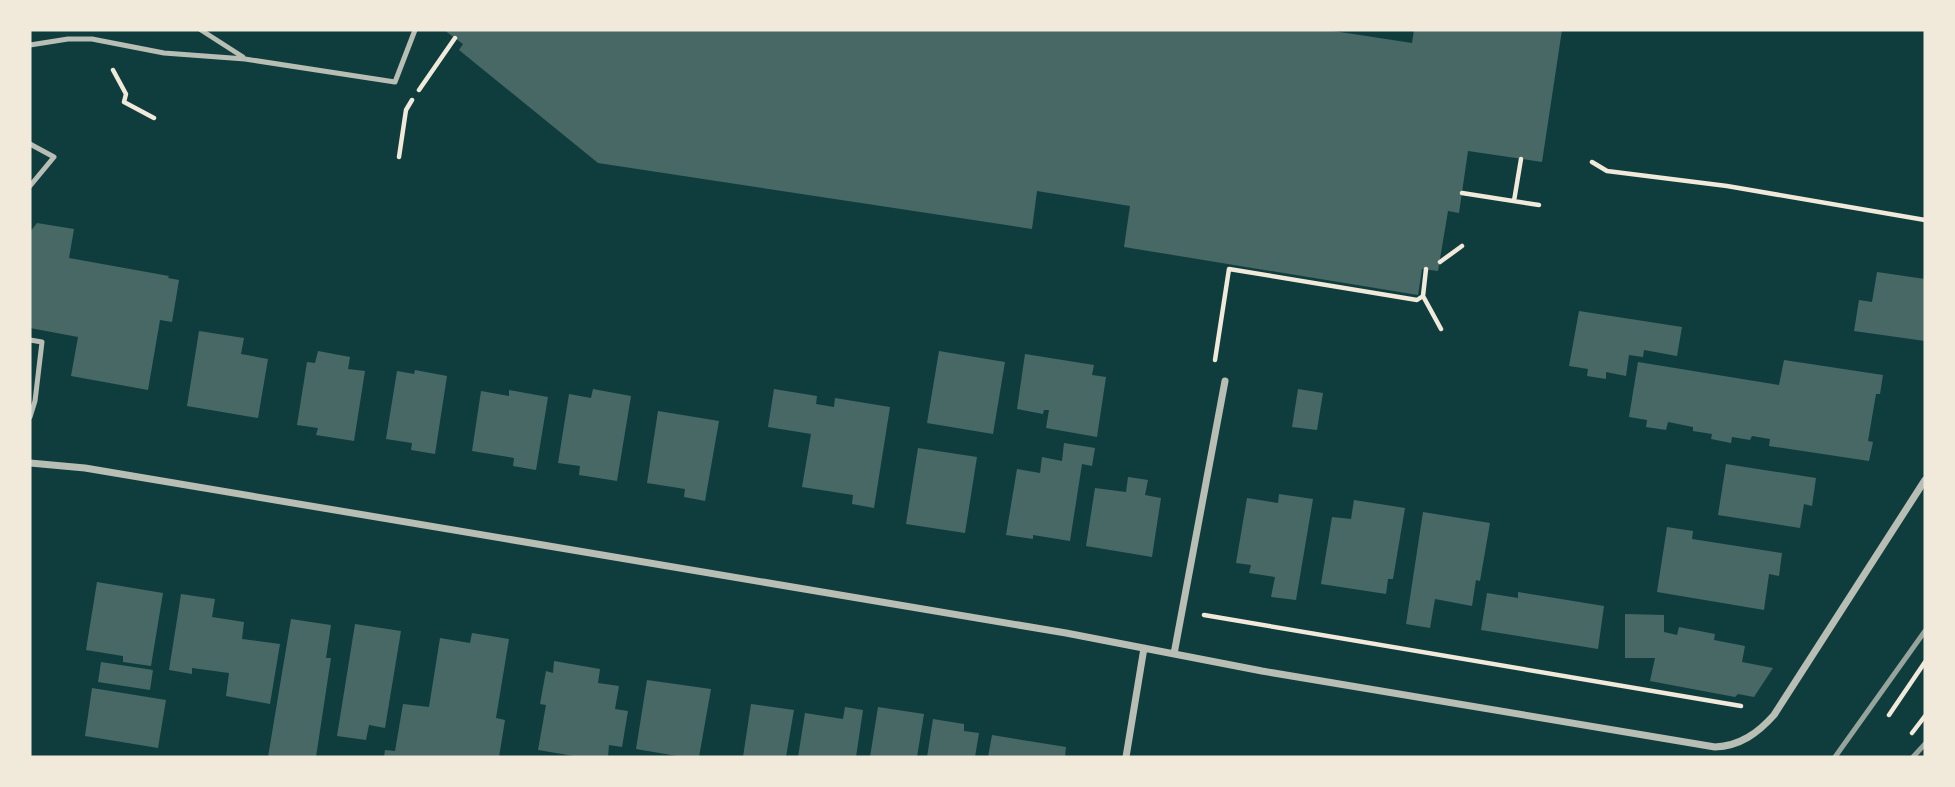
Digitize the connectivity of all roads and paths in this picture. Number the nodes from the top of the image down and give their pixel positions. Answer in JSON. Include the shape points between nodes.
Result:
{"nodes":[{"id":1,"x":201,"y":30,"type":"edge"},
{"id":2,"x":415,"y":30,"type":"edge"},
{"id":3,"x":455,"y":38,"type":"dead end"},
{"id":4,"x":30,"y":45,"type":"edge"},
{"id":5,"x":245,"y":59,"type":"junction"},
{"id":6,"x":113,"y":70,"type":"dead end"},
{"id":7,"x":154,"y":118,"type":"dead end"},
{"id":8,"x":30,"y":144,"type":"edge"},
{"id":9,"x":399,"y":157,"type":"dead end"},
{"id":10,"x":1521,"y":159,"type":"dead end"},
{"id":11,"x":1592,"y":162,"type":"dead end"},
{"id":12,"x":30,"y":186,"type":"edge"},
{"id":13,"x":1462,"y":193,"type":"dead end"},
{"id":14,"x":1514,"y":201,"type":"junction"},
{"id":15,"x":1539,"y":205,"type":"dead end"},
{"id":16,"x":1925,"y":220,"type":"edge"},
{"id":17,"x":1462,"y":246,"type":"dead end"},
{"id":18,"x":1440,"y":262,"type":"dead end"},
{"id":19,"x":1426,"y":269,"type":"dead end"},
{"id":20,"x":1423,"y":296,"type":"junction"},
{"id":21,"x":1441,"y":329,"type":"dead end"},
{"id":22,"x":30,"y":340,"type":"edge"},
{"id":23,"x":1214,"y":369,"type":"dead end"},
{"id":24,"x":1225,"y":381,"type":"dead end"},
{"id":25,"x":30,"y":417,"type":"edge"},
{"id":26,"x":30,"y":463,"type":"edge"},
{"id":27,"x":1925,"y":480,"type":"edge"},
{"id":28,"x":1199,"y":614,"type":"dead end"},
{"id":29,"x":1144,"y":648,"type":"junction"},
{"id":30,"x":1174,"y":654,"type":"junction"},
{"id":31,"x":1925,"y":662,"type":"edge"},
{"id":32,"x":1741,"y":706,"type":"dead end"},
{"id":33,"x":1889,"y":715,"type":"dead end"},
{"id":34,"x":1925,"y":716,"type":"edge"},
{"id":35,"x":1912,"y":733,"type":"dead end"},
{"id":36,"x":1126,"y":757,"type":"edge"}],
"edges":[{"from":1,"to":5,"type":"lane"},
{"from":2,"to":5,"type":"lane","via":[[395,82]]},
{"from":3,"to":9,"type":"path","via":[[408,106]]},
{"from":4,"to":5,"type":"lane","via":[[92,39],[164,53]]},
{"from":6,"to":7,"type":"path","via":[[126,94],[124,102]]},
{"from":8,"to":12,"type":"lane","via":[[54,157]]},
{"from":10,"to":14,"type":"path"},
{"from":11,"to":16,"type":"path","via":[[1607,171]]},
{"from":13,"to":14,"type":"path"},
{"from":14,"to":15,"type":"path"},
{"from":17,"to":18,"type":"path"},
{"from":19,"to":20,"type":"path"},
{"from":20,"to":21,"type":"path"},
{"from":20,"to":23,"type":"path","via":[[1417,300],[1229,269]]},
{"from":22,"to":25,"type":"lane","via":[[42,342]]},
{"from":24,"to":30,"type":"street"},
{"from":26,"to":29,"type":"street"},
{"from":27,"to":30,"type":"street","via":[[1774,715],[1753,734],[1728,746],[1682,742]]},
{"from":28,"to":32,"type":"path"},
{"from":29,"to":30,"type":"street"},
{"from":29,"to":36,"type":"street"},
{"from":31,"to":33,"type":"path"},
{"from":34,"to":35,"type":"path"}]}
